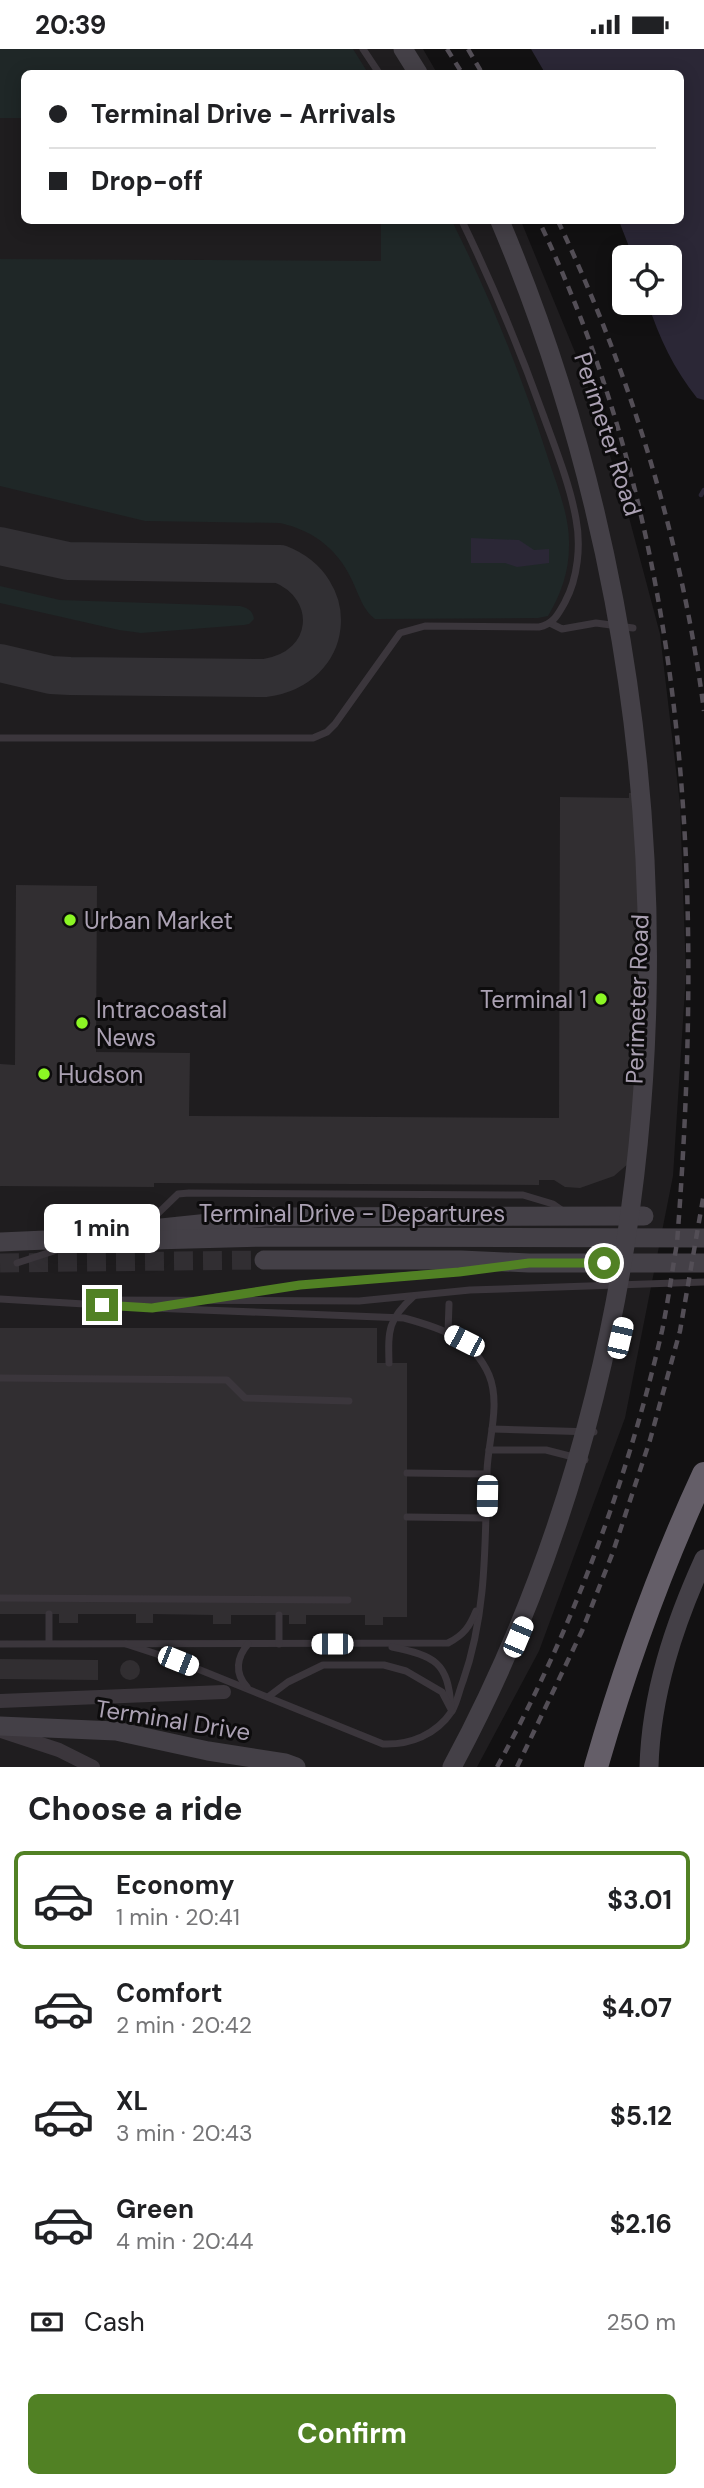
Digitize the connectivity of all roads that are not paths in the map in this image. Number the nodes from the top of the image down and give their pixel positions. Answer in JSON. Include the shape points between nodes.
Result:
{"nodes":[{"id":1,"x":363,"y":49,"type":"edge"},
{"id":2,"x":404,"y":49,"type":"edge"},
{"id":3,"x":377,"y":70,"type":"edge"},
{"id":4,"x":416,"y":70,"type":"edge"},
{"id":5,"x":463,"y":224,"type":"edge"},
{"id":6,"x":500,"y":224,"type":"edge"},
{"id":7,"x":550,"y":623,"type":"junction"},
{"id":8,"x":633,"y":628,"type":"junction"},
{"id":9,"x":0,"y":738,"type":"edge"},
{"id":10,"x":661,"y":840,"type":"dead end"},
{"id":11,"x":664,"y":942,"type":"dead end"},
{"id":12,"x":570,"y":1216,"type":"junction"},
{"id":13,"x":644,"y":1216,"type":"junction"},
{"id":14,"x":91,"y":1238,"type":"junction"},
{"id":15,"x":704,"y":1238,"type":"edge"},
{"id":16,"x":0,"y":1242,"type":"edge"},
{"id":17,"x":123,"y":1247,"type":"junction"},
{"id":18,"x":264,"y":1261,"type":"tunnel mouth"},
{"id":19,"x":17,"y":1263,"type":"dead end"},
{"id":20,"x":704,"y":1263,"type":"edge"},
{"id":21,"x":404,"y":1269,"type":"junction"},
{"id":22,"x":704,"y":1282,"type":"edge"},
{"id":23,"x":414,"y":1295,"type":"junction"},
{"id":24,"x":0,"y":1300,"type":"edge"},
{"id":25,"x":14,"y":1300,"type":"junction"},
{"id":26,"x":449,"y":1304,"type":"dead end"},
{"id":27,"x":152,"y":1308,"type":"junction"},
{"id":28,"x":448,"y":1333,"type":"junction"},
{"id":29,"x":389,"y":1363,"type":"dead end"},
{"id":30,"x":0,"y":1378,"type":"edge"},
{"id":31,"x":349,"y":1401,"type":"dead end"},
{"id":32,"x":492,"y":1429,"type":"junction"},
{"id":33,"x":594,"y":1432,"type":"junction"},
{"id":34,"x":489,"y":1450,"type":"junction"},
{"id":35,"x":585,"y":1459,"type":"junction"},
{"id":36,"x":407,"y":1473,"type":"dead end"},
{"id":37,"x":487,"y":1474,"type":"junction"},
{"id":38,"x":704,"y":1474,"type":"edge"},
{"id":39,"x":407,"y":1517,"type":"dead end"},
{"id":40,"x":486,"y":1518,"type":"junction"},
{"id":41,"x":704,"y":1559,"type":"edge"},
{"id":42,"x":0,"y":1598,"type":"edge"},
{"id":43,"x":348,"y":1600,"type":"dead end"},
{"id":44,"x":481,"y":1601,"type":"junction"},
{"id":45,"x":49,"y":1614,"type":"dead end"},
{"id":46,"x":279,"y":1615,"type":"dead end"},
{"id":47,"x":49,"y":1643,"type":"junction"},
{"id":48,"x":376,"y":1643,"type":"junction"},
{"id":49,"x":0,"y":1644,"type":"edge"},
{"id":50,"x":126,"y":1644,"type":"junction"},
{"id":51,"x":248,"y":1644,"type":"junction"},
{"id":52,"x":279,"y":1644,"type":"junction"},
{"id":53,"x":251,"y":1690,"type":"junction"},
{"id":54,"x":224,"y":1692,"type":"dead end"},
{"id":55,"x":268,"y":1697,"type":"junction"},
{"id":56,"x":0,"y":1701,"type":"edge"},
{"id":57,"x":452,"y":1711,"type":"junction"},
{"id":58,"x":0,"y":1720,"type":"edge"},
{"id":59,"x":29,"y":1726,"type":"junction"},
{"id":60,"x":0,"y":1728,"type":"edge"},
{"id":61,"x":208,"y":1751,"type":"junction"},
{"id":62,"x":93,"y":1767,"type":"edge"},
{"id":63,"x":253,"y":1767,"type":"edge"},
{"id":64,"x":296,"y":1767,"type":"edge"},
{"id":65,"x":452,"y":1767,"type":"edge"},
{"id":66,"x":596,"y":1767,"type":"edge"},
{"id":67,"x":649,"y":1767,"type":"edge"}],
"edges":[{"from":1,"to":3,"type":"lane"},
{"from":2,"to":4,"type":"street"},
{"from":5,"to":7,"type":"lane","via":[[519,349],[576,518],[576,568],[569,595]]},
{"from":6,"to":8,"type":"street","name":"Perimeter Road","via":[[535,298],[583,425],[616,541]]},
{"from":7,"to":8,"type":"lane","via":[[562,629],[596,623]]},
{"from":7,"to":9,"type":"lane","via":[[540,627],[425,626],[400,633],[335,724],[313,739]]},
{"from":8,"to":10,"type":"street","name":"Perimeter Road","via":[[648,712]]},
{"from":11,"to":13,"type":"street","name":"Perimeter Road","via":[[660,1077]]},
{"from":12,"to":13,"type":"street"},
{"from":12,"to":14,"type":"street","via":[[265,1217]]},
{"from":12,"to":17,"type":"lane","via":[[513,1242]]},
{"from":12,"to":17,"type":"lane","via":[[553,1204],[523,1195],[189,1193],[178,1194]]},
{"from":13,"to":33,"type":"street","name":"Perimeter Road","via":[[620,1338]]},
{"from":14,"to":15,"type":"street","name":"Terminal Drive - Departures"},
{"from":14,"to":16,"type":"street","name":"Terminal Drive - Departures"},
{"from":17,"to":19,"type":"lane","via":[[60,1249]]},
{"from":18,"to":21,"type":"street"},
{"from":20,"to":21,"type":"street","via":[[461,1259]]},
{"from":21,"to":27,"type":"lane"},
{"from":22,"to":23,"type":"lane"},
{"from":23,"to":25,"type":"lane","via":[[359,1301]]},
{"from":23,"to":29,"type":"lane","via":[[392,1320]]},
{"from":24,"to":25,"type":"lane"},
{"from":25,"to":27,"type":"lane"},
{"from":26,"to":28,"type":"lane"},
{"from":27,"to":28,"type":"lane","via":[[404,1318]]},
{"from":28,"to":32,"type":"lane","via":[[464,1341],[490,1377]]},
{"from":30,"to":31,"type":"lane","via":[[227,1380],[245,1398]]},
{"from":32,"to":33,"type":"lane"},
{"from":32,"to":34,"type":"lane"},
{"from":33,"to":35,"type":"street","name":"Perimeter Road"},
{"from":34,"to":35,"type":"lane","via":[[546,1450]]},
{"from":34,"to":37,"type":"lane"},
{"from":35,"to":65,"type":"street","name":"Perimeter Road","via":[[518,1637]]},
{"from":36,"to":37,"type":"lane"},
{"from":37,"to":40,"type":"lane"},
{"from":38,"to":66,"type":"highway","via":[[635,1639]]},
{"from":39,"to":40,"type":"lane"},
{"from":40,"to":44,"type":"lane"},
{"from":41,"to":67,"type":"street","via":[[659,1687]]},
{"from":42,"to":43,"type":"lane"},
{"from":44,"to":48,"type":"lane","via":[[461,1637],[448,1643]]},
{"from":44,"to":57,"type":"lane","via":[[474,1649]]},
{"from":45,"to":47,"type":"lane"},
{"from":46,"to":52,"type":"lane"},
{"from":47,"to":49,"type":"lane"},
{"from":47,"to":50,"type":"lane"},
{"from":48,"to":52,"type":"lane"},
{"from":48,"to":57,"type":"lane","via":[[433,1659],[450,1685]]},
{"from":50,"to":51,"type":"lane"},
{"from":50,"to":53,"type":"lane"},
{"from":51,"to":52,"type":"lane"},
{"from":51,"to":53,"type":"lane","via":[[238,1662],[243,1682]]},
{"from":53,"to":55,"type":"lane"},
{"from":54,"to":56,"type":"street"},
{"from":55,"to":57,"type":"lane","via":[[383,1744],[402,1744],[428,1735]]},
{"from":55,"to":57,"type":"lane","via":[[323,1665],[384,1665],[406,1671],[442,1692]]},
{"from":58,"to":59,"type":"lane"},
{"from":59,"to":60,"type":"street","name":"Terminal Drive"},
{"from":59,"to":61,"type":"street","name":"Terminal Drive","via":[[116,1731]]},
{"from":60,"to":62,"type":"street","via":[[60,1749]]},
{"from":61,"to":63,"type":"street"},
{"from":61,"to":64,"type":"street","name":"Terminal Drive"}]}
